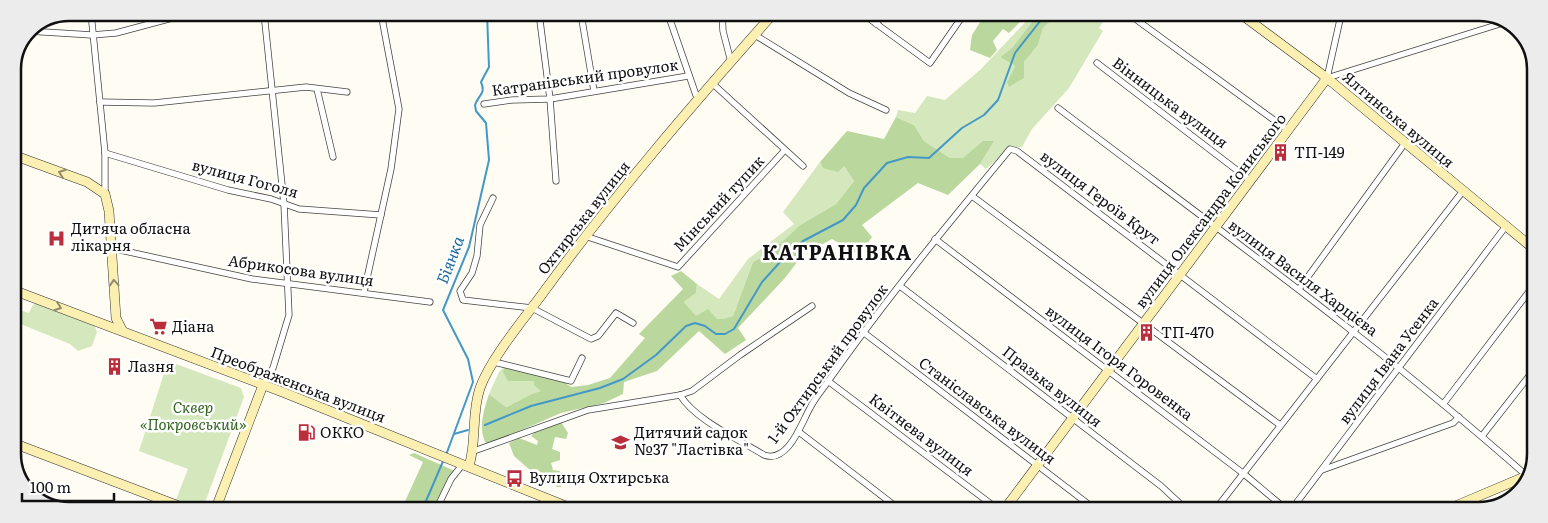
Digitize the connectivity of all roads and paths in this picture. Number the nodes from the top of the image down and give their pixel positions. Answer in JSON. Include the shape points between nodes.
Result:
{"nodes":[{"id":1,"x":91,"y":21,"type":"edge"},
{"id":2,"x":161,"y":21,"type":"edge"},
{"id":3,"x":265,"y":21,"type":"edge"},
{"id":4,"x":382,"y":21,"type":"edge"},
{"id":5,"x":540,"y":21,"type":"edge"},
{"id":6,"x":582,"y":21,"type":"edge"},
{"id":7,"x":670,"y":21,"type":"edge"},
{"id":8,"x":722,"y":21,"type":"edge"},
{"id":9,"x":767,"y":21,"type":"edge"},
{"id":10,"x":872,"y":21,"type":"edge"},
{"id":11,"x":878,"y":21,"type":"edge"},
{"id":12,"x":959,"y":21,"type":"edge"},
{"id":13,"x":1138,"y":21,"type":"edge"},
{"id":14,"x":1250,"y":21,"type":"edge"},
{"id":15,"x":1340,"y":21,"type":"edge"},
{"id":16,"x":876,"y":24,"type":"junction"},
{"id":17,"x":1497,"y":25,"type":"edge"},
{"id":18,"x":40,"y":32,"type":"edge"},
{"id":19,"x":92,"y":34,"type":"junction"},
{"id":20,"x":755,"y":35,"type":"junction"},
{"id":21,"x":731,"y":62,"type":"junction"},
{"id":22,"x":1097,"y":63,"type":"dead end"},
{"id":23,"x":688,"y":76,"type":"junction"},
{"id":24,"x":1327,"y":78,"type":"junction"},
{"id":25,"x":712,"y":83,"type":"junction"},
{"id":26,"x":317,"y":89,"type":"junction"},
{"id":27,"x":271,"y":90,"type":"junction"},
{"id":28,"x":594,"y":90,"type":"junction"},
{"id":29,"x":347,"y":92,"type":"dead end"},
{"id":30,"x":550,"y":98,"type":"junction"},
{"id":31,"x":698,"y":101,"type":"junction"},
{"id":32,"x":100,"y":102,"type":"junction"},
{"id":33,"x":484,"y":104,"type":"dead end"},
{"id":34,"x":1058,"y":108,"type":"dead end"},
{"id":35,"x":886,"y":110,"type":"dead end"},
{"id":36,"x":1289,"y":131,"type":"junction"},
{"id":37,"x":1405,"y":144,"type":"junction"},
{"id":38,"x":1010,"y":149,"type":"joint"},
{"id":39,"x":784,"y":151,"type":"junction"},
{"id":40,"x":105,"y":154,"type":"junction"},
{"id":41,"x":21,"y":157,"type":"edge"},
{"id":42,"x":333,"y":157,"type":"dead end"},
{"id":43,"x":803,"y":166,"type":"dead end"},
{"id":44,"x":556,"y":181,"type":"dead end"},
{"id":45,"x":1251,"y":181,"type":"junction"},
{"id":46,"x":1463,"y":191,"type":"junction"},
{"id":47,"x":105,"y":194,"type":"junction"},
{"id":48,"x":972,"y":196,"type":"junction"},
{"id":49,"x":493,"y":198,"type":"dead end"},
{"id":50,"x":284,"y":204,"type":"junction"},
{"id":51,"x":380,"y":215,"type":"junction"},
{"id":52,"x":1506,"y":226,"type":"junction"},
{"id":53,"x":1216,"y":228,"type":"junction"},
{"id":54,"x":585,"y":236,"type":"junction"},
{"id":55,"x":935,"y":239,"type":"junction"},
{"id":56,"x":1527,"y":243,"type":"edge"},
{"id":57,"x":111,"y":248,"type":"junction"},
{"id":58,"x":1181,"y":274,"type":"junction"},
{"id":59,"x":288,"y":284,"type":"junction"},
{"id":60,"x":900,"y":286,"type":"junction"},
{"id":61,"x":1299,"y":289,"type":"junction"},
{"id":62,"x":364,"y":292,"type":"junction"},
{"id":63,"x":21,"y":293,"type":"edge"},
{"id":64,"x":1527,"y":294,"type":"edge"},
{"id":65,"x":430,"y":302,"type":"dead end"},
{"id":66,"x":812,"y":306,"type":"dead end"},
{"id":67,"x":532,"y":308,"type":"junction"},
{"id":68,"x":1145,"y":322,"type":"junction"},
{"id":69,"x":633,"y":323,"type":"dead end"},
{"id":70,"x":122,"y":330,"type":"junction"},
{"id":71,"x":863,"y":332,"type":"junction"},
{"id":72,"x":1354,"y":332,"type":"junction"},
{"id":73,"x":582,"y":358,"type":"dead end"},
{"id":74,"x":494,"y":362,"type":"junction"},
{"id":75,"x":1398,"y":368,"type":"junction"},
{"id":76,"x":1108,"y":370,"type":"junction"},
{"id":77,"x":1317,"y":379,"type":"junction"},
{"id":78,"x":1527,"y":379,"type":"edge"},
{"id":79,"x":828,"y":381,"type":"junction"},
{"id":80,"x":262,"y":385,"type":"junction"},
{"id":81,"x":680,"y":395,"type":"junction"},
{"id":82,"x":1444,"y":403,"type":"junction"},
{"id":83,"x":1459,"y":417,"type":"junction"},
{"id":84,"x":1072,"y":419,"type":"junction"},
{"id":85,"x":1280,"y":425,"type":"junction"},
{"id":86,"x":799,"y":432,"type":"junction"},
{"id":87,"x":1482,"y":436,"type":"junction"},
{"id":88,"x":21,"y":445,"type":"edge"},
{"id":89,"x":474,"y":451,"type":"junction"},
{"id":90,"x":462,"y":464,"type":"junction"},
{"id":91,"x":1037,"y":465,"type":"junction"},
{"id":92,"x":1322,"y":470,"type":"junction"},
{"id":93,"x":1524,"y":470,"type":"edge"},
{"id":94,"x":1244,"y":474,"type":"junction"},
{"id":95,"x":1519,"y":479,"type":"edge"},
{"id":96,"x":168,"y":502,"type":"edge"},
{"id":97,"x":218,"y":502,"type":"edge"},
{"id":98,"x":440,"y":502,"type":"edge"},
{"id":99,"x":554,"y":502,"type":"edge"},
{"id":100,"x":890,"y":502,"type":"edge"},
{"id":101,"x":989,"y":502,"type":"edge"},
{"id":102,"x":1010,"y":502,"type":"edge"},
{"id":103,"x":1086,"y":502,"type":"edge"},
{"id":104,"x":1178,"y":502,"type":"edge"},
{"id":105,"x":1221,"y":502,"type":"edge"},
{"id":106,"x":1277,"y":502,"type":"edge"},
{"id":107,"x":1297,"y":502,"type":"edge"},
{"id":108,"x":1465,"y":502,"type":"edge"}],
"edges":[{"from":1,"to":19,"type":"street"},
{"from":2,"to":19,"type":"street","via":[[116,33]]},
{"from":3,"to":27,"type":"street"},
{"from":4,"to":51,"type":"street","via":[[399,109],[391,169]]},
{"from":5,"to":30,"type":"street"},
{"from":6,"to":28,"type":"street"},
{"from":7,"to":23,"type":"street"},
{"from":8,"to":21,"type":"street"},
{"from":9,"to":20,"type":"street","name":"Охтирська вулиця"},
{"from":10,"to":16,"type":"street"},
{"from":11,"to":16,"type":"street"},
{"from":12,"to":16,"type":"street","via":[[930,63]]},
{"from":13,"to":36,"type":"street"},
{"from":14,"to":24,"type":"street","name":"Ялтинська вулиця"},
{"from":15,"to":24,"type":"street"},
{"from":17,"to":24,"type":"street"},
{"from":18,"to":19,"type":"street"},
{"from":19,"to":32,"type":"street"},
{"from":20,"to":21,"type":"street","name":"Охтирська вулиця"},
{"from":20,"to":35,"type":"street","via":[[849,93]]},
{"from":21,"to":25,"type":"street","name":"Охтирська вулиця"},
{"from":22,"to":45,"type":"street","name":"Вінницька вулиця"},
{"from":23,"to":28,"type":"street","name":"Катранівський провулок"},
{"from":23,"to":31,"type":"street"},
{"from":24,"to":36,"type":"street","name":"вулиця Олександра Кониського"},
{"from":24,"to":37,"type":"street","name":"Ялтинська вулиця"},
{"from":25,"to":31,"type":"street","name":"Охтирська вулиця"},
{"from":25,"to":39,"type":"street"},
{"from":26,"to":27,"type":"street"},
{"from":26,"to":29,"type":"street"},
{"from":26,"to":42,"type":"street"},
{"from":27,"to":32,"type":"street","via":[[154,104]]},
{"from":27,"to":50,"type":"street"},
{"from":28,"to":30,"type":"street","name":"Катранівський провулок"},
{"from":30,"to":33,"type":"street","name":"Катранівський провулок"},
{"from":30,"to":44,"type":"street"},
{"from":31,"to":54,"type":"street","name":"Охтирська вулиця"},
{"from":32,"to":40,"type":"street"},
{"from":34,"to":53,"type":"street","name":"вулиця Василя Харцієва"},
{"from":36,"to":45,"type":"street","name":"вулиця Олександра Кониського"},
{"from":37,"to":46,"type":"street","name":"Ялтинська вулиця"},
{"from":37,"to":61,"type":"street"},
{"from":38,"to":48,"type":"street","name":"1-й Охтирський провулок"},
{"from":38,"to":58,"type":"street","name":"вулиця Героїв Крут","via":[[1017,151]]},
{"from":39,"to":43,"type":"street"},
{"from":39,"to":54,"type":"street","name":"Мінський тупик","via":[[678,267]]},
{"from":40,"to":47,"type":"street"},
{"from":40,"to":50,"type":"street","name":"вулиця Гоголя"},
{"from":47,"to":41,"type":"street","one_way":true,"via":[[87,182]]},
{"from":45,"to":53,"type":"street","name":"вулиця Олександра Кониського"},
{"from":46,"to":52,"type":"street","name":"Ялтинська вулиця"},
{"from":46,"to":72,"type":"street"},
{"from":47,"to":57,"type":"street"},
{"from":48,"to":55,"type":"street","name":"1-й Охтирський провулок"},
{"from":48,"to":68,"type":"street"},
{"from":49,"to":67,"type":"street","via":[[480,225],[472,273],[460,291],[463,300]]},
{"from":50,"to":51,"type":"street","name":"вулиця Гоголя","via":[[299,209]]},
{"from":50,"to":59,"type":"street"},
{"from":51,"to":62,"type":"street"},
{"from":52,"to":56,"type":"street","name":"Ялтинська вулиця"},
{"from":52,"to":75,"type":"street","name":"вулиця Івана Усенка"},
{"from":53,"to":58,"type":"street","name":"вулиця Олександра Кониського"},
{"from":53,"to":61,"type":"street","name":"вулиця Василя Харцієва"},
{"from":54,"to":67,"type":"street","name":"Охтирська вулиця"},
{"from":55,"to":60,"type":"street","name":"1-й Охтирський провулок"},
{"from":55,"to":76,"type":"street","name":"вулиця Ігоря Горовенка"},
{"from":57,"to":59,"type":"street","name":"Абрикосова вулиця"},
{"from":70,"to":57,"type":"street","one_way":true,"via":[[116,318]]},
{"from":58,"to":68,"type":"street","name":"вулиця Олександра Кониського"},
{"from":58,"to":77,"type":"street","name":"вулиця Героїв Крут"},
{"from":59,"to":62,"type":"street","name":"Абрикосова вулиця"},
{"from":59,"to":80,"type":"street","via":[[289,315],[272,368]]},
{"from":60,"to":71,"type":"street","name":"1-й Охтирський провулок"},
{"from":60,"to":84,"type":"street","name":"Празька вулиця"},
{"from":61,"to":72,"type":"street","name":"вулиця Василя Харцієва"},
{"from":62,"to":65,"type":"street","name":"Абрикосова вулиця"},
{"from":63,"to":70,"type":"street","name":"Преображенська вулиця","one_way":true},
{"from":64,"to":82,"type":"street"},
{"from":66,"to":81,"type":"street","via":[[692,391]]},
{"from":67,"to":69,"type":"street","via":[[591,339],[598,336],[616,313]]},
{"from":67,"to":74,"type":"street","name":"Охтирська вулиця"},
{"from":68,"to":76,"type":"street","name":"вулиця Олександра Кониського"},
{"from":68,"to":85,"type":"street"},
{"from":70,"to":80,"type":"street","name":"Преображенська вулиця"},
{"from":71,"to":79,"type":"street","name":"1-й Охтирський провулок"},
{"from":71,"to":91,"type":"street","name":"Станіславська вулиця"},
{"from":72,"to":75,"type":"street","name":"вулиця Василя Харцієва"},
{"from":72,"to":77,"type":"street"},
{"from":73,"to":74,"type":"street","via":[[571,381]]},
{"from":74,"to":89,"type":"street","name":"Охтирська вулиця","via":[[480,388]]},
{"from":75,"to":82,"type":"street","name":"вулиця Василя Харцієва"},
{"from":75,"to":92,"type":"street","name":"вулиця Івана Усенка"},
{"from":76,"to":84,"type":"street","name":"вулиця Олександра Кониського"},
{"from":76,"to":94,"type":"street","name":"вулиця Ігоря Горовенка"},
{"from":77,"to":85,"type":"street"},
{"from":78,"to":87,"type":"street"},
{"from":79,"to":86,"type":"street","name":"1-й Охтирський провулок","via":[[810,407]]},
{"from":79,"to":101,"type":"street","name":"Квітнева вулиця"},
{"from":80,"to":90,"type":"street","name":"Преображенська вулиця"},
{"from":80,"to":97,"type":"street"},
{"from":81,"to":86,"type":"street","name":"1-й Охтирський провулок","via":[[685,403],[706,418],[770,457],[780,455]]},
{"from":81,"to":89,"type":"street","via":[[588,410]]},
{"from":82,"to":83,"type":"street","name":"вулиця Василя Харцієва"},
{"from":83,"to":87,"type":"street","name":"вулиця Василя Харцієва"},
{"from":83,"to":92,"type":"street","via":[[1453,423]]},
{"from":84,"to":91,"type":"street","name":"вулиця Олександра Кониського"},
{"from":84,"to":104,"type":"street","name":"Празька вулиця"},
{"from":85,"to":94,"type":"street"},
{"from":86,"to":100,"type":"street"},
{"from":87,"to":93,"type":"street","name":"вулиця Василя Харцієва"},
{"from":88,"to":96,"type":"street"},
{"from":89,"to":90,"type":"street","name":"Охтирська вулиця"},
{"from":90,"to":98,"type":"street"},
{"from":90,"to":99,"type":"street","name":"Преображенська вулиця"},
{"from":91,"to":102,"type":"street","name":"вулиця Олександра Кониського"},
{"from":91,"to":103,"type":"street","name":"Станіславська вулиця"},
{"from":92,"to":107,"type":"street","name":"вулиця Івана Усенка"},
{"from":94,"to":105,"type":"street"},
{"from":94,"to":106,"type":"street","name":"вулиця Ігоря Горовенка"},
{"from":95,"to":108,"type":"street"}]}
